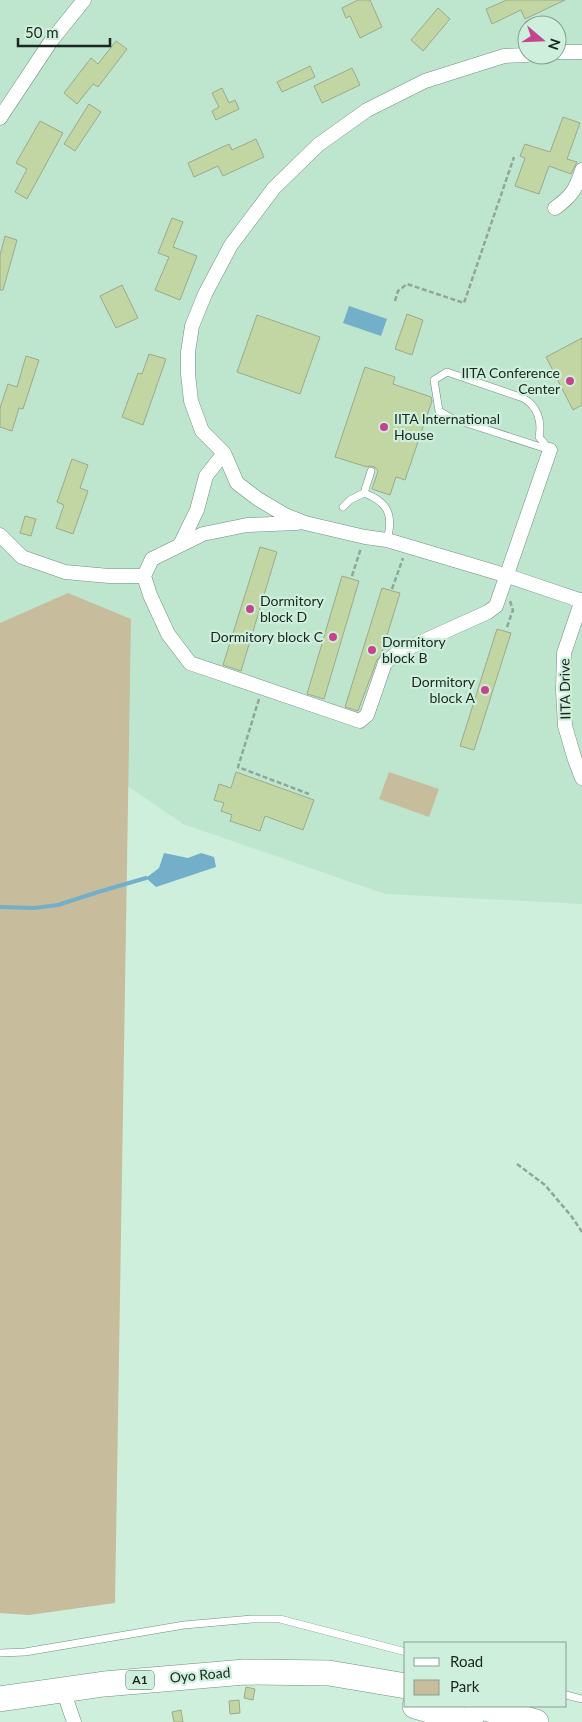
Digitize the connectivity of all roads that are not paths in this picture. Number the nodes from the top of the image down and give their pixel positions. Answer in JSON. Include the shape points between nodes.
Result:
{"nodes":[{"id":1,"x":84,"y":0,"type":"edge"},
{"id":2,"x":567,"y":52,"type":"edge"},
{"id":3,"x":582,"y":52,"type":"edge"},
{"id":4,"x":517,"y":55,"type":"edge"},
{"id":5,"x":0,"y":118,"type":"edge"},
{"id":6,"x":582,"y":172,"type":"edge"},
{"id":7,"x":555,"y":208,"type":"dead end"},
{"id":8,"x":550,"y":450,"type":"junction"},
{"id":9,"x":224,"y":453,"type":"junction"},
{"id":10,"x":371,"y":471,"type":"dead end"},
{"id":11,"x":364,"y":493,"type":"junction"},
{"id":12,"x":342,"y":507,"type":"dead end"},
{"id":13,"x":305,"y":523,"type":"junction"},
{"id":14,"x":0,"y":535,"type":"edge"},
{"id":15,"x":387,"y":540,"type":"junction"},
{"id":16,"x":180,"y":545,"type":"junction"},
{"id":17,"x":144,"y":576,"type":"junction"},
{"id":18,"x":508,"y":576,"type":"junction"},
{"id":19,"x":582,"y":600,"type":"edge"},
{"id":20,"x":582,"y":778,"type":"edge"},
{"id":21,"x":404,"y":1651,"type":"edge"},
{"id":22,"x":0,"y":1653,"type":"edge"},
{"id":23,"x":281,"y":1671,"type":"junction"},
{"id":24,"x":404,"y":1686,"type":"edge"},
{"id":25,"x":62,"y":1690,"type":"junction"},
{"id":26,"x":567,"y":1695,"type":"edge"},
{"id":27,"x":0,"y":1699,"type":"edge"},
{"id":28,"x":582,"y":1699,"type":"edge"},
{"id":29,"x":404,"y":1702,"type":"edge"},
{"id":30,"x":418,"y":1707,"type":"edge"},
{"id":31,"x":482,"y":1707,"type":"edge"},
{"id":32,"x":74,"y":1722,"type":"edge"},
{"id":33,"x":471,"y":1722,"type":"edge"},
{"id":34,"x":536,"y":1722,"type":"edge"}],
"edges":[{"from":1,"to":5,"type":"street","via":[[50,41]]},
{"from":2,"to":3,"type":"street"},
{"from":4,"to":9,"type":"street","via":[[504,56],[425,80],[367,110],[318,145],[274,188],[231,245],[205,294],[192,326],[189,344],[191,401],[202,431]]},
{"from":6,"to":7,"type":"street","via":[[568,199]]},
{"from":8,"to":8,"type":"lane","via":[[539,437],[539,417],[530,402],[447,372],[434,380],[439,410],[451,418]]},
{"from":8,"to":18,"type":"street"},
{"from":9,"to":13,"type":"street","via":[[237,483],[285,515]]},
{"from":9,"to":16,"type":"street","via":[[206,476],[197,510]]},
{"from":10,"to":11,"type":"lane"},
{"from":11,"to":12,"type":"lane"},
{"from":11,"to":15,"type":"lane","via":[[385,506],[390,514]]},
{"from":13,"to":15,"type":"street"},
{"from":13,"to":16,"type":"street","via":[[247,525],[203,534]]},
{"from":14,"to":17,"type":"street","via":[[22,557],[65,572]]},
{"from":15,"to":18,"type":"street"},
{"from":16,"to":17,"type":"street","via":[[152,559]]},
{"from":17,"to":18,"type":"street","via":[[168,634],[190,663],[360,721],[367,715],[385,663],[397,653],[488,612],[496,606]]},
{"from":18,"to":19,"type":"street"},
{"from":19,"to":20,"type":"street","name":"IITA Drive","via":[[564,653],[564,690],[566,726]]},
{"from":21,"to":22,"type":"lane","via":[[280,1618],[184,1625],[25,1652]]},
{"from":23,"to":24,"type":"highway","name":"Oyo Road","number":"A1","via":[[329,1673]]},
{"from":23,"to":25,"type":"highway","name":"Oyo Road","number":"A1","via":[[208,1674]]},
{"from":23,"to":29,"type":"highway","name":"Oyo Road","number":"A1"},
{"from":25,"to":27,"type":"highway","name":"Oyo Road","number":"A1"},
{"from":25,"to":32,"type":"street"},
{"from":26,"to":28,"type":"lane"},
{"from":30,"to":33,"type":"highway"},
{"from":31,"to":34,"type":"highway"}]}
